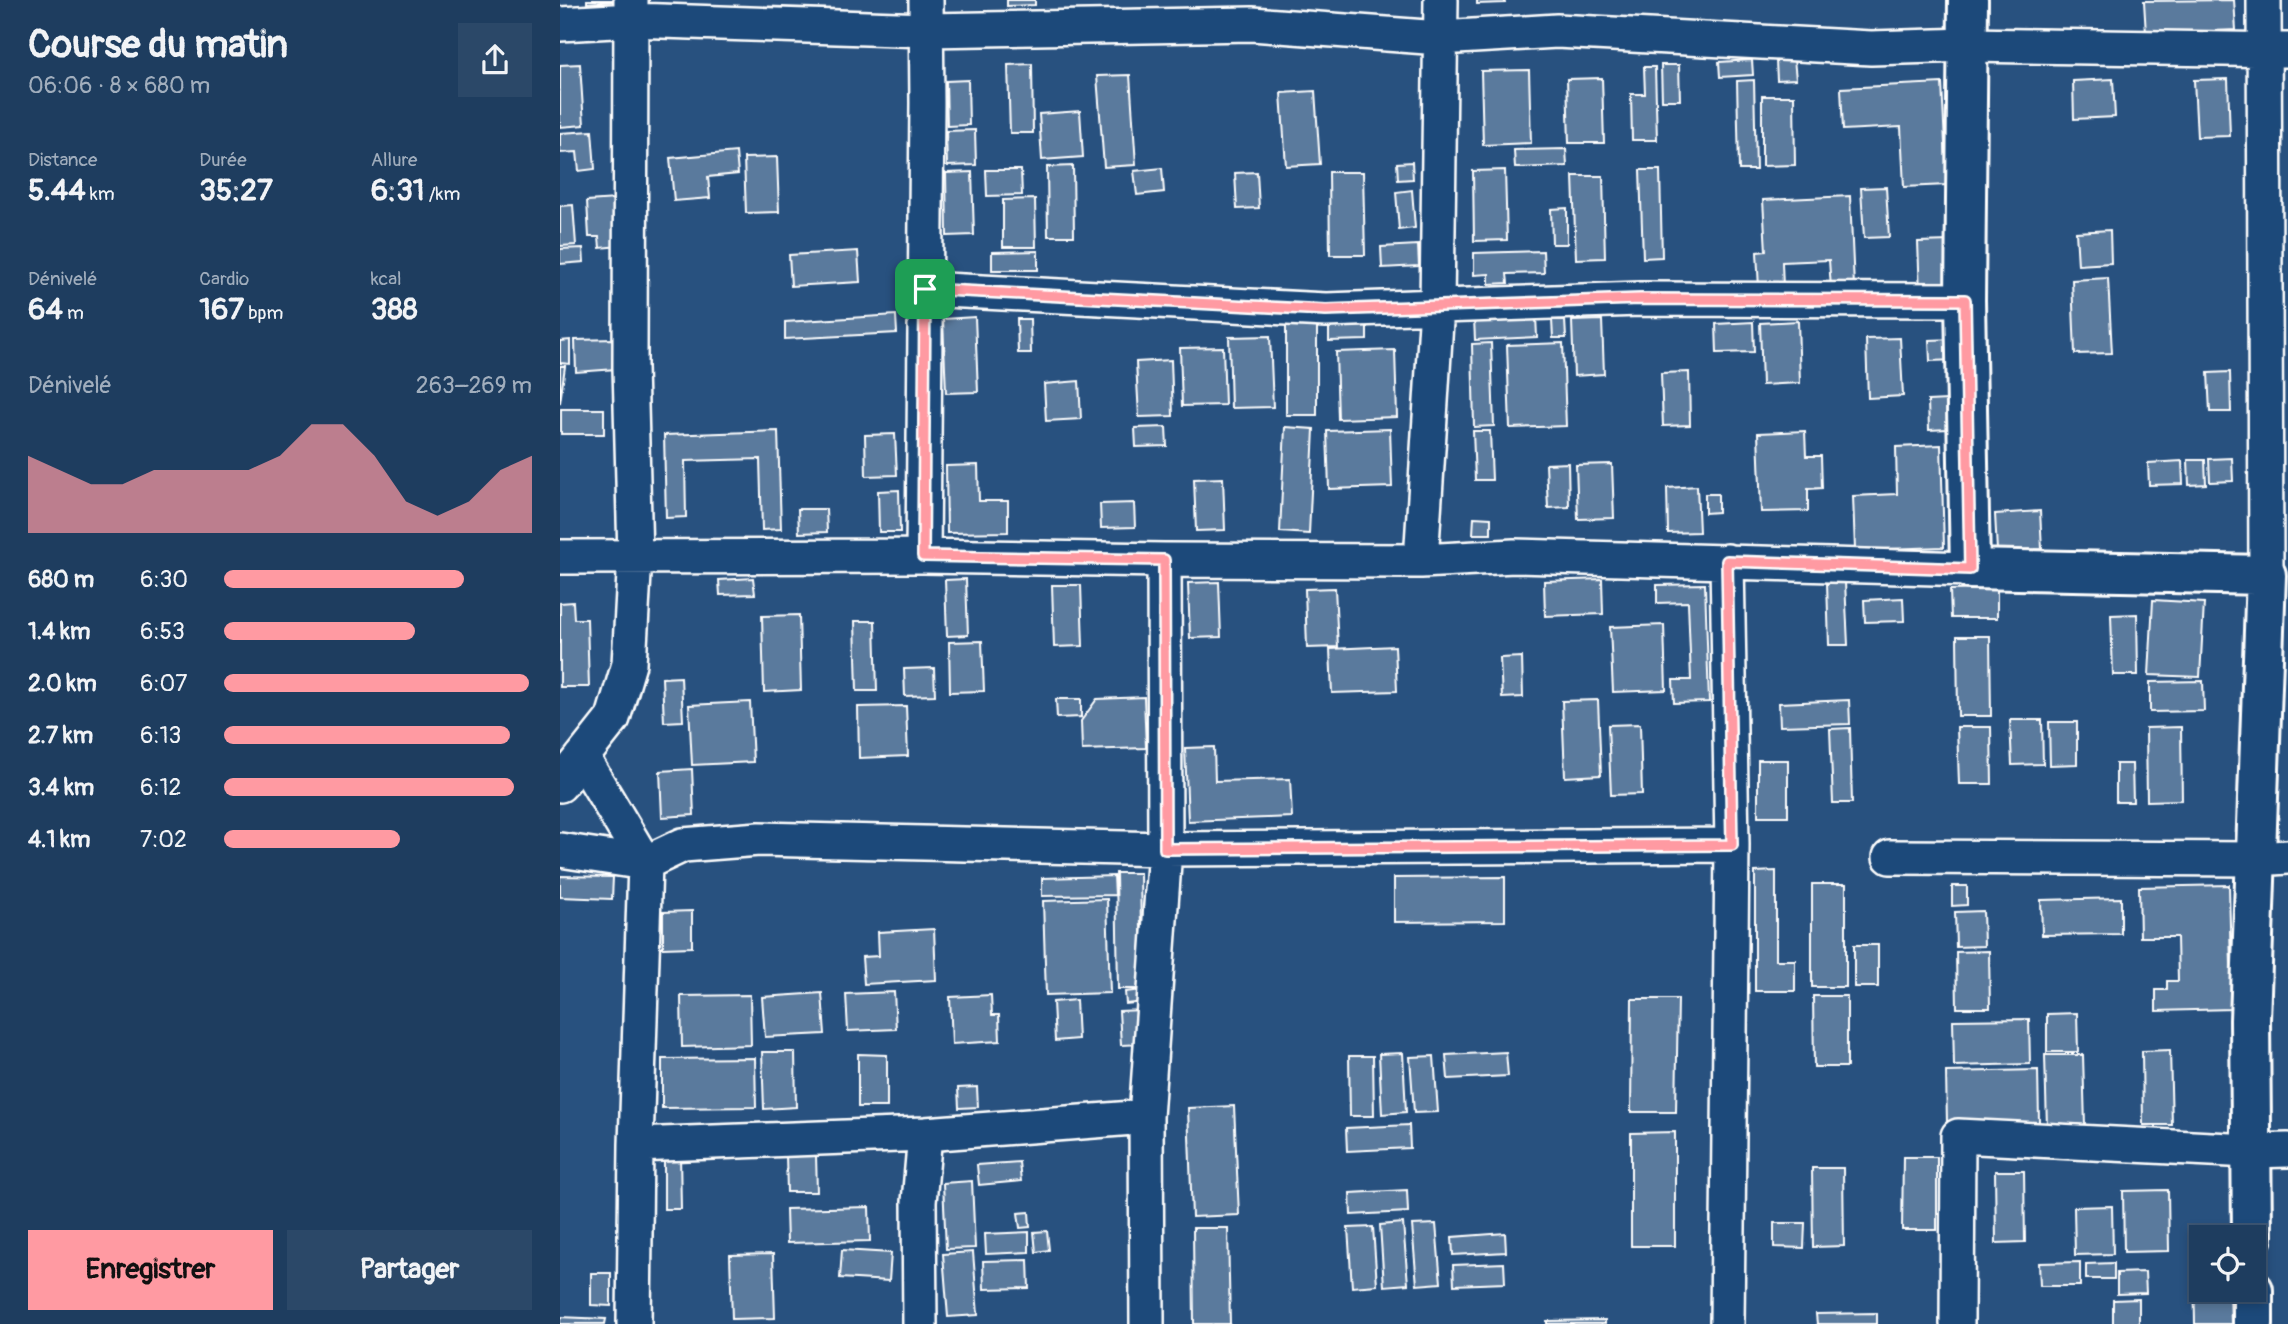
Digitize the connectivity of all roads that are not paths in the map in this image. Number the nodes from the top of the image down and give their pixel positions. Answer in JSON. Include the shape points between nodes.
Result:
{"nodes":[{"id":1,"x":1441,"y":0,"type":"edge"},
{"id":2,"x":1968,"y":0,"type":"edge"},
{"id":3,"x":2264,"y":0,"type":"edge"},
{"id":4,"x":632,"y":10,"type":"edge"},
{"id":5,"x":927,"y":15,"type":"edge"},
{"id":6,"x":560,"y":24,"type":"edge"},
{"id":7,"x":1440,"y":38,"type":"junction"},
{"id":8,"x":1968,"y":45,"type":"junction"},
{"id":9,"x":2277,"y":50,"type":"edge"},
{"id":10,"x":925,"y":289,"type":"junction"},
{"id":11,"x":1965,"y":300,"type":"junction"},
{"id":12,"x":1437,"y":306,"type":"junction"},
{"id":13,"x":635,"y":556,"type":"junction"},
{"id":14,"x":923,"y":556,"type":"junction"},
{"id":15,"x":560,"y":557,"type":"edge"},
{"id":16,"x":1164,"y":560,"type":"junction"},
{"id":17,"x":1421,"y":561,"type":"junction"},
{"id":18,"x":1727,"y":561,"type":"junction"},
{"id":19,"x":1970,"y":569,"type":"junction"},
{"id":20,"x":2266,"y":575,"type":"junction"},
{"id":21,"x":582,"y":757,"type":"junction"},
{"id":22,"x":560,"y":785,"type":"edge"},
{"id":23,"x":1732,"y":845,"type":"junction"},
{"id":24,"x":1165,"y":849,"type":"junction"},
{"id":25,"x":560,"y":850,"type":"edge"},
{"id":26,"x":1890,"y":857,"type":"dead end"},
{"id":27,"x":2272,"y":858,"type":"edge"},
{"id":28,"x":645,"y":863,"type":"junction"},
{"id":29,"x":1146,"y":1117,"type":"junction"},
{"id":30,"x":925,"y":1134,"type":"junction"},
{"id":31,"x":636,"y":1145,"type":"junction"},
{"id":32,"x":2288,"y":1150,"type":"edge"},
{"id":33,"x":2250,"y":1151,"type":"junction"},
{"id":34,"x":2252,"y":1225,"type":"edge"},
{"id":35,"x":2253,"y":1302,"type":"edge"},
{"id":36,"x":634,"y":1324,"type":"edge"},
{"id":37,"x":920,"y":1324,"type":"edge"},
{"id":38,"x":1147,"y":1324,"type":"edge"},
{"id":39,"x":1727,"y":1324,"type":"edge"},
{"id":40,"x":1957,"y":1324,"type":"edge"},
{"id":41,"x":2253,"y":1324,"type":"edge"}],
"edges":[{"from":1,"to":7,"type":"street"},
{"from":2,"to":8,"type":"street"},
{"from":3,"to":9,"type":"street"},
{"from":4,"to":5,"type":"street"},
{"from":4,"to":6,"type":"street"},
{"from":4,"to":13,"type":"street","via":[[630,367]]},
{"from":5,"to":7,"type":"street","via":[[1113,25],[1252,24]]},
{"from":5,"to":10,"type":"street"},
{"from":7,"to":8,"type":"street","via":[[1557,31],[1871,48]]},
{"from":7,"to":12,"type":"street"},
{"from":8,"to":9,"type":"street"},
{"from":8,"to":11,"type":"street"},
{"from":9,"to":20,"type":"street"},
{"from":10,"to":12,"type":"street","via":[[1326,310]]},
{"from":10,"to":14,"type":"street"},
{"from":11,"to":12,"type":"street","via":[[1640,299]]},
{"from":11,"to":19,"type":"street"},
{"from":12,"to":17,"type":"street"},
{"from":13,"to":14,"type":"street"},
{"from":13,"to":15,"type":"street"},
{"from":13,"to":21,"type":"street","via":[[628,664],[613,718]]},
{"from":14,"to":16,"type":"street"},
{"from":16,"to":17,"type":"street"},
{"from":16,"to":24,"type":"street"},
{"from":17,"to":18,"type":"street","via":[[1514,556]]},
{"from":18,"to":19,"type":"street"},
{"from":18,"to":23,"type":"street"},
{"from":19,"to":20,"type":"street"},
{"from":20,"to":27,"type":"street"},
{"from":21,"to":22,"type":"street"},
{"from":21,"to":28,"type":"street"},
{"from":23,"to":24,"type":"street"},
{"from":23,"to":39,"type":"street"},
{"from":24,"to":28,"type":"street","via":[[759,839],[683,845]]},
{"from":24,"to":29,"type":"street"},
{"from":25,"to":28,"type":"street"},
{"from":26,"to":27,"type":"street"},
{"from":27,"to":33,"type":"street","via":[[2250,1020]]},
{"from":28,"to":31,"type":"street"},
{"from":29,"to":30,"type":"street"},
{"from":29,"to":38,"type":"street"},
{"from":30,"to":31,"type":"street"},
{"from":30,"to":37,"type":"street","via":[[919,1202]]},
{"from":31,"to":36,"type":"street"},
{"from":32,"to":33,"type":"street"},
{"from":33,"to":34,"type":"street"},
{"from":33,"to":40,"type":"street","via":[[1958,1136]]},
{"from":35,"to":41,"type":"street"}]}
